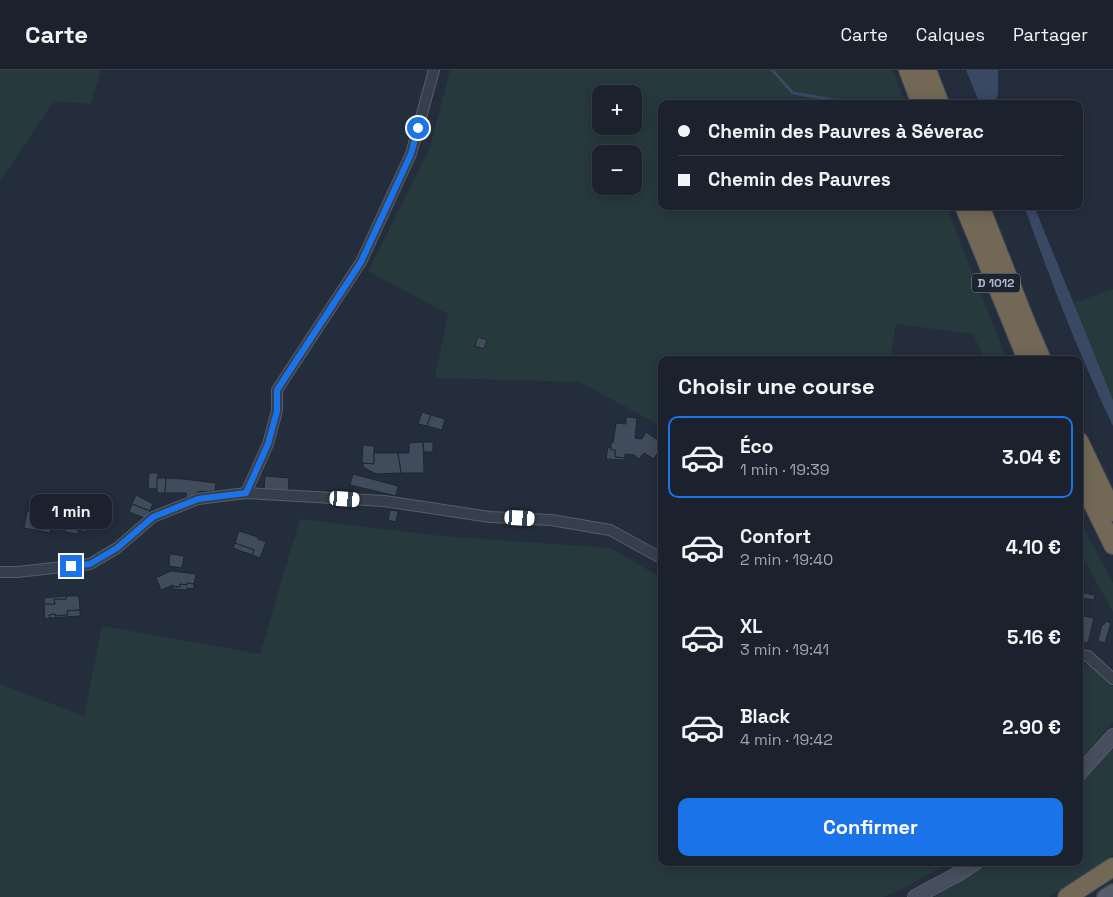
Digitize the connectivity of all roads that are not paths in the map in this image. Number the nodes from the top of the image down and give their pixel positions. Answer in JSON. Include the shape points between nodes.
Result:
{"nodes":[{"id":1,"x":434,"y":70,"type":"edge"},
{"id":2,"x":908,"y":70,"type":"edge"},
{"id":3,"x":927,"y":70,"type":"edge"},
{"id":4,"x":919,"y":100,"type":"edge"},
{"id":5,"x":938,"y":100,"type":"edge"},
{"id":6,"x":966,"y":210,"type":"edge"},
{"id":7,"x":982,"y":210,"type":"edge"},
{"id":8,"x":1025,"y":356,"type":"edge"},
{"id":9,"x":1040,"y":356,"type":"edge"},
{"id":10,"x":1083,"y":449,"type":"edge"},
{"id":11,"x":1083,"y":484,"type":"edge"},
{"id":12,"x":246,"y":493,"type":"junction"},
{"id":13,"x":1113,"y":512,"type":"edge"},
{"id":14,"x":1110,"y":538,"type":"edge"},
{"id":15,"x":658,"y":556,"type":"edge"},
{"id":16,"x":1113,"y":557,"type":"edge"},
{"id":17,"x":0,"y":572,"type":"edge"},
{"id":18,"x":1083,"y":655,"type":"edge"},
{"id":19,"x":1113,"y":679,"type":"edge"},
{"id":20,"x":1113,"y":736,"type":"edge"},
{"id":21,"x":1083,"y":770,"type":"edge"},
{"id":22,"x":970,"y":866,"type":"edge"},
{"id":23,"x":1113,"y":867,"type":"edge"},
{"id":24,"x":1113,"y":892,"type":"edge"},
{"id":25,"x":915,"y":897,"type":"edge"},
{"id":26,"x":1068,"y":897,"type":"edge"},
{"id":27,"x":1105,"y":897,"type":"edge"}],
"edges":[{"from":1,"to":12,"type":"street","via":[[411,154],[361,262],[277,390],[277,411],[268,444]]},
{"from":2,"to":4,"type":"highway"},
{"from":3,"to":5,"type":"highway"},
{"from":6,"to":8,"type":"highway","number":"D 1012"},
{"from":7,"to":9,"type":"highway","number":"D 1012"},
{"from":10,"to":13,"type":"highway"},
{"from":11,"to":14,"type":"highway"},
{"from":12,"to":15,"type":"street","via":[[384,501],[490,517],[551,520],[610,530]]},
{"from":12,"to":17,"type":"street","via":[[198,499],[153,517],[117,548],[90,564]]},
{"from":14,"to":16,"type":"highway"},
{"from":18,"to":19,"type":"street","via":[[1088,656]]},
{"from":20,"to":21,"type":"street"},
{"from":22,"to":25,"type":"street"},
{"from":23,"to":26,"type":"highway"},
{"from":24,"to":27,"type":"main road"}]}
